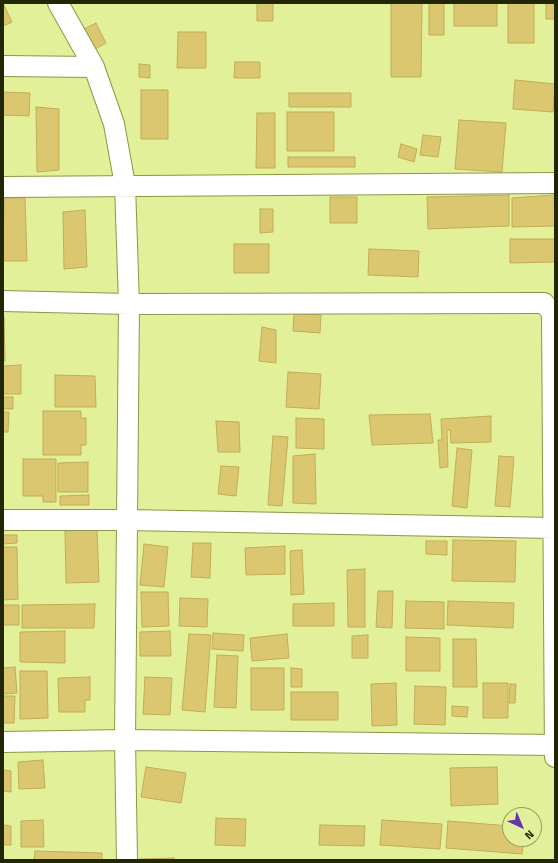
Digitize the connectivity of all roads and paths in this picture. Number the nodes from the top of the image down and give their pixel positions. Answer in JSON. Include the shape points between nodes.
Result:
{"nodes":[{"id":1,"x":58,"y":3,"type":"edge"},
{"id":2,"x":3,"y":66,"type":"edge"},
{"id":3,"x":94,"y":67,"type":"junction"},
{"id":4,"x":555,"y":183,"type":"edge"},
{"id":5,"x":125,"y":185,"type":"junction"},
{"id":6,"x":3,"y":187,"type":"edge"},
{"id":7,"x":3,"y":301,"type":"edge"},
{"id":8,"x":129,"y":304,"type":"junction"},
{"id":9,"x":3,"y":520,"type":"edge"},
{"id":10,"x":127,"y":520,"type":"junction"},
{"id":11,"x":554,"y":528,"type":"edge"},
{"id":12,"x":125,"y":740,"type":"junction"},
{"id":13,"x":3,"y":742,"type":"edge"},
{"id":14,"x":555,"y":745,"type":"edge"},
{"id":15,"x":555,"y":757,"type":"edge"},
{"id":16,"x":127,"y":860,"type":"edge"}],
"edges":[{"from":1,"to":3,"type":"street"},
{"from":2,"to":3,"type":"street"},
{"from":3,"to":5,"type":"street","via":[[114,124]]},
{"from":4,"to":5,"type":"street"},
{"from":5,"to":6,"type":"street"},
{"from":5,"to":8,"type":"street"},
{"from":7,"to":8,"type":"street"},
{"from":8,"to":10,"type":"street"},
{"from":8,"to":11,"type":"street","via":[[544,304],[552,313]]},
{"from":9,"to":10,"type":"street"},
{"from":10,"to":11,"type":"street"},
{"from":10,"to":12,"type":"street"},
{"from":11,"to":14,"type":"street"},
{"from":12,"to":13,"type":"street"},
{"from":12,"to":14,"type":"street"},
{"from":12,"to":16,"type":"street"},
{"from":14,"to":15,"type":"street"}]}
